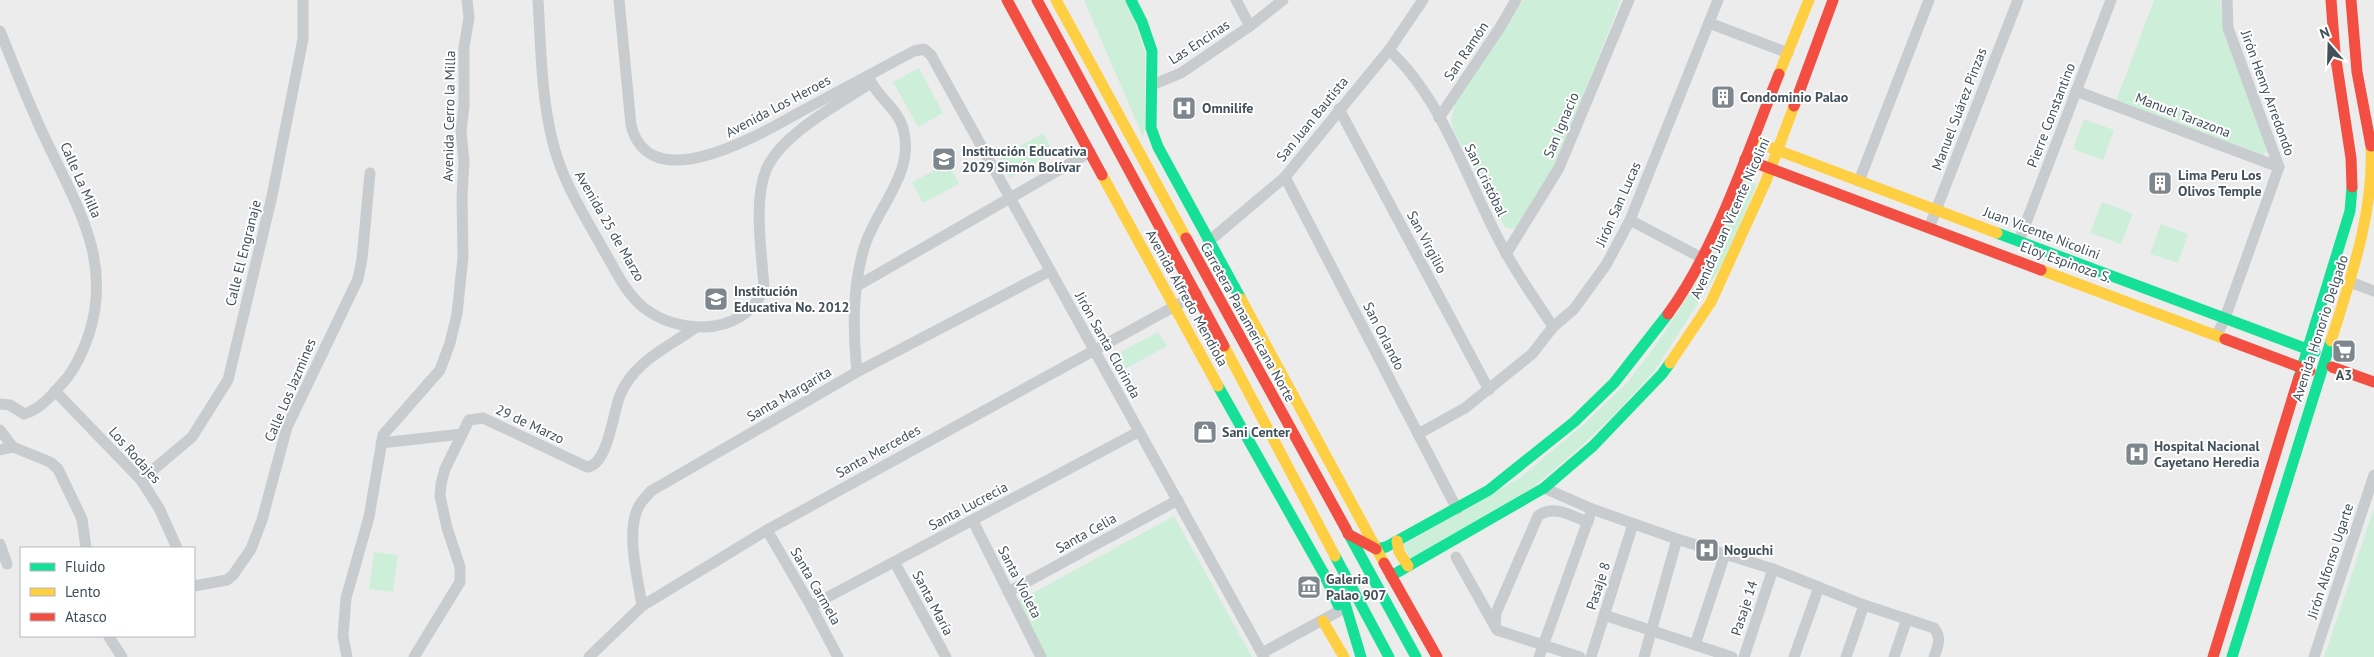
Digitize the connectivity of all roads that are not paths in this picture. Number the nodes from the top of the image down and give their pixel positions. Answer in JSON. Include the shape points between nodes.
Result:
{"nodes":[{"id":1,"x":303,"y":0,"type":"edge"},
{"id":2,"x":467,"y":0,"type":"edge"},
{"id":3,"x":538,"y":0,"type":"edge"},
{"id":4,"x":619,"y":0,"type":"edge"},
{"id":5,"x":1007,"y":0,"type":"edge"},
{"id":6,"x":1036,"y":0,"type":"edge"},
{"id":7,"x":1056,"y":0,"type":"edge"},
{"id":8,"x":1131,"y":0,"type":"edge"},
{"id":9,"x":1236,"y":0,"type":"edge"},
{"id":10,"x":1282,"y":0,"type":"edge"},
{"id":11,"x":1422,"y":0,"type":"edge"},
{"id":12,"x":1516,"y":0,"type":"edge"},
{"id":13,"x":1629,"y":0,"type":"edge"},
{"id":14,"x":1718,"y":0,"type":"edge"},
{"id":15,"x":1809,"y":0,"type":"edge"},
{"id":16,"x":1833,"y":0,"type":"edge"},
{"id":17,"x":1929,"y":0,"type":"edge"},
{"id":18,"x":2018,"y":0,"type":"edge"},
{"id":19,"x":2111,"y":0,"type":"edge"},
{"id":20,"x":2227,"y":0,"type":"edge"},
{"id":21,"x":2332,"y":0,"type":"edge"},
{"id":22,"x":2351,"y":0,"type":"edge"},
{"id":23,"x":1709,"y":23,"type":"junction"},
{"id":24,"x":1250,"y":26,"type":"junction"},
{"id":25,"x":0,"y":32,"type":"edge"},
{"id":26,"x":924,"y":49,"type":"joint"},
{"id":27,"x":1388,"y":50,"type":"junction"},
{"id":28,"x":1788,"y":53,"type":"junction"},
{"id":29,"x":869,"y":79,"type":"junction"},
{"id":30,"x":1152,"y":85,"type":"junction"},
{"id":31,"x":2076,"y":91,"type":"junction"},
{"id":32,"x":1339,"y":109,"type":"junction"},
{"id":33,"x":1439,"y":118,"type":"junction"},
{"id":34,"x":1752,"y":141,"type":"junction"},
{"id":35,"x":1777,"y":150,"type":"junction"},
{"id":36,"x":1090,"y":152,"type":"junction"},
{"id":37,"x":1745,"y":159,"type":"junction"},
{"id":38,"x":2279,"y":167,"type":"junction"},
{"id":39,"x":1771,"y":168,"type":"junction"},
{"id":40,"x":370,"y":173,"type":"dead end"},
{"id":41,"x":1285,"y":177,"type":"junction"},
{"id":42,"x":1859,"y":181,"type":"junction"},
{"id":43,"x":2352,"y":197,"type":"junction"},
{"id":44,"x":1010,"y":199,"type":"junction"},
{"id":45,"x":2373,"y":203,"type":"edge"},
{"id":46,"x":1936,"y":210,"type":"junction"},
{"id":47,"x":1630,"y":220,"type":"junction"},
{"id":48,"x":1969,"y":222,"type":"junction"},
{"id":49,"x":1929,"y":228,"type":"junction"},
{"id":50,"x":1962,"y":240,"type":"junction"},
{"id":51,"x":2019,"y":241,"type":"junction"},
{"id":52,"x":1208,"y":242,"type":"junction"},
{"id":53,"x":1506,"y":254,"type":"junction"},
{"id":54,"x":1702,"y":258,"type":"junction"},
{"id":55,"x":1050,"y":271,"type":"junction"},
{"id":56,"x":2350,"y":282,"type":"junction"},
{"id":57,"x":857,"y":286,"type":"junction"},
{"id":58,"x":2374,"y":291,"type":"edge"},
{"id":59,"x":1197,"y":294,"type":"junction"},
{"id":60,"x":1175,"y":307,"type":"junction"},
{"id":61,"x":2225,"y":318,"type":"junction"},
{"id":62,"x":696,"y":327,"type":"junction"},
{"id":63,"x":1553,"y":327,"type":"junction"},
{"id":64,"x":2217,"y":335,"type":"junction"},
{"id":65,"x":2307,"y":349,"type":"junction"},
{"id":66,"x":1094,"y":352,"type":"junction"},
{"id":67,"x":2327,"y":356,"type":"junction"},
{"id":68,"x":2332,"y":367,"type":"junction"},
{"id":69,"x":2301,"y":368,"type":"junction"},
{"id":70,"x":857,"y":372,"type":"junction"},
{"id":71,"x":2321,"y":375,"type":"junction"},
{"id":72,"x":2374,"y":382,"type":"edge"},
{"id":73,"x":1489,"y":390,"type":"junction"},
{"id":74,"x":55,"y":391,"type":"junction"},
{"id":75,"x":0,"y":404,"type":"edge"},
{"id":76,"x":0,"y":430,"type":"edge"},
{"id":77,"x":1138,"y":432,"type":"junction"},
{"id":78,"x":462,"y":434,"type":"junction"},
{"id":79,"x":1418,"y":434,"type":"junction"},
{"id":80,"x":381,"y":443,"type":"junction"},
{"id":81,"x":13,"y":447,"type":"junction"},
{"id":82,"x":0,"y":450,"type":"edge"},
{"id":83,"x":2374,"y":475,"type":"edge"},
{"id":84,"x":141,"y":480,"type":"junction"},
{"id":85,"x":1544,"y":488,"type":"junction"},
{"id":86,"x":1178,"y":500,"type":"junction"},
{"id":87,"x":1457,"y":509,"type":"junction"},
{"id":88,"x":1592,"y":509,"type":"junction"},
{"id":89,"x":1310,"y":511,"type":"junction"},
{"id":90,"x":973,"y":521,"type":"junction"},
{"id":91,"x":1588,"y":522,"type":"junction"},
{"id":92,"x":1633,"y":524,"type":"junction"},
{"id":93,"x":767,"y":530,"type":"junction"},
{"id":94,"x":1346,"y":533,"type":"junction"},
{"id":95,"x":1676,"y":539,"type":"junction"},
{"id":96,"x":1398,"y":541,"type":"junction"},
{"id":97,"x":0,"y":544,"type":"edge"},
{"id":98,"x":86,"y":547,"type":"edge"},
{"id":99,"x":177,"y":547,"type":"edge"},
{"id":100,"x":1376,"y":549,"type":"junction"},
{"id":101,"x":1725,"y":554,"type":"junction"},
{"id":102,"x":1456,"y":557,"type":"dead end"},
{"id":103,"x":895,"y":563,"type":"junction"},
{"id":104,"x":7,"y":564,"type":"dead end"},
{"id":105,"x":1408,"y":566,"type":"junction"},
{"id":106,"x":1773,"y":569,"type":"junction"},
{"id":107,"x":1391,"y":576,"type":"junction"},
{"id":108,"x":195,"y":586,"type":"edge"},
{"id":109,"x":1818,"y":587,"type":"junction"},
{"id":110,"x":1008,"y":592,"type":"junction"},
{"id":111,"x":1864,"y":605,"type":"junction"},
{"id":112,"x":642,"y":606,"type":"junction"},
{"id":113,"x":811,"y":606,"type":"junction"},
{"id":114,"x":1339,"y":611,"type":"junction"},
{"id":115,"x":1604,"y":615,"type":"junction"},
{"id":116,"x":1907,"y":619,"type":"junction"},
{"id":117,"x":1323,"y":621,"type":"junction"},
{"id":118,"x":1495,"y":626,"type":"junction"},
{"id":119,"x":1653,"y":631,"type":"junction"},
{"id":120,"x":108,"y":637,"type":"edge"},
{"id":121,"x":1695,"y":645,"type":"junction"},
{"id":122,"x":1541,"y":652,"type":"edge"},
{"id":123,"x":1263,"y":655,"type":"edge"},
{"id":124,"x":112,"y":657,"type":"edge"},
{"id":125,"x":122,"y":657,"type":"edge"},
{"id":126,"x":346,"y":657,"type":"edge"},
{"id":127,"x":414,"y":657,"type":"edge"},
{"id":128,"x":589,"y":657,"type":"edge"},
{"id":129,"x":838,"y":657,"type":"edge"},
{"id":130,"x":946,"y":657,"type":"edge"},
{"id":131,"x":1041,"y":657,"type":"edge"},
{"id":132,"x":1344,"y":657,"type":"edge"},
{"id":133,"x":1352,"y":657,"type":"edge"},
{"id":134,"x":1361,"y":657,"type":"edge"},
{"id":135,"x":1389,"y":657,"type":"edge"},
{"id":136,"x":1416,"y":657,"type":"edge"},
{"id":137,"x":1437,"y":657,"type":"edge"},
{"id":138,"x":1580,"y":657,"type":"edge"},
{"id":139,"x":1590,"y":657,"type":"edge"},
{"id":140,"x":1644,"y":657,"type":"edge"},
{"id":141,"x":1732,"y":657,"type":"edge"},
{"id":142,"x":1744,"y":657,"type":"edge"},
{"id":143,"x":1794,"y":657,"type":"edge"},
{"id":144,"x":1846,"y":657,"type":"edge"},
{"id":145,"x":1894,"y":657,"type":"edge"},
{"id":146,"x":1934,"y":657,"type":"edge"},
{"id":147,"x":2213,"y":657,"type":"edge"},
{"id":148,"x":2232,"y":657,"type":"edge"},
{"id":149,"x":2314,"y":657,"type":"edge"}],
"edges":[{"from":1,"to":84,"type":"street","name":"Calle El Engranaje","via":[[303,39],[272,196],[228,380],[192,437]]},
{"from":2,"to":80,"type":"street","name":"Avenida Cerro la Milla","via":[[469,18],[464,47],[461,131],[464,233],[456,314],[440,370],[387,430]]},
{"from":3,"to":62,"type":"street","name":"Avenida 25 de Marzo","via":[[543,89],[562,174],[615,272],[632,295],[660,318]]},
{"from":4,"to":29,"type":"street","name":"Avenida Los Heroes","via":[[634,138],[640,147],[657,158],[696,158],[734,147]]},
{"from":5,"to":36,"type":"main road","name":"Avenida Alfredo Mendiola"},
{"from":6,"to":59,"type":"main road"},
{"from":7,"to":94,"type":"main road","name":"Carretera Panamericana Norte"},
{"from":8,"to":30,"type":"main road","via":[[1152,51]]},
{"from":9,"to":24,"type":"street"},
{"from":10,"to":24,"type":"street","name":"Las Encinas"},
{"from":11,"to":27,"type":"street","name":"San Juan Bautista"},
{"from":12,"to":33,"type":"street","name":"San Ramón"},
{"from":13,"to":53,"type":"street","name":"San Ignacio","via":[[1559,168]]},
{"from":14,"to":23,"type":"street","name":"Jirón San Lucas"},
{"from":15,"to":28,"type":"main road","name":"Avenida Juan Vicente Nicolini"},
{"from":16,"to":35,"type":"main road","name":"Avenida Juan Vicente Nicolini"},
{"from":17,"to":42,"type":"street"},
{"from":18,"to":46,"type":"street","name":"Manuel Suárez Pinzas"},
{"from":19,"to":31,"type":"street","name":"Pierre Constantino"},
{"from":20,"to":38,"type":"street","name":"Jirón Henry Arredondo","via":[[2228,28]]},
{"from":21,"to":43,"type":"main road","name":"Avenida Honorio Delgado","via":[[2334,52],[2352,150]]},
{"from":22,"to":45,"type":"main road","name":"Avenida Honorio Delgado","via":[[2356,63],[2372,152]]},
{"from":23,"to":28,"type":"street"},
{"from":23,"to":47,"type":"street","name":"Jirón San Lucas"},
{"from":24,"to":30,"type":"street","name":"Las Encinas","via":[[1181,73]]},
{"from":25,"to":74,"type":"street","name":"Calle La Milla","via":[[45,138],[84,218],[97,269],[98,289],[85,347],[71,372]]},
{"from":26,"to":29,"type":"street","name":"Avenida Los Heroes","via":[[914,51]]},
{"from":26,"to":44,"type":"street","name":"Jirón Santa Clorinda","via":[[931,55]]},
{"from":27,"to":32,"type":"street","name":"San Juan Bautista"},
{"from":27,"to":33,"type":"street","name":"San Cristóbal","via":[[1402,62]]},
{"from":28,"to":34,"type":"main road","name":"Avenida Juan Vicente Nicolini"},
{"from":29,"to":57,"type":"street","via":[[899,118],[903,129],[904,156],[901,173],[870,229]]},
{"from":29,"to":62,"type":"street","name":"Avenida 25 de Marzo","via":[[791,138],[766,170],[760,195],[764,288],[759,300],[748,313],[736,319]]},
{"from":30,"to":52,"type":"main road","via":[[1150,128]]},
{"from":31,"to":38,"type":"street","name":"Manuel Tarazona"},
{"from":31,"to":51,"type":"street","name":"Pierre Constantino"},
{"from":32,"to":41,"type":"street","name":"San Juan Bautista"},
{"from":32,"to":73,"type":"street","name":"San Virgilio"},
{"from":33,"to":53,"type":"street","name":"San Cristóbal"},
{"from":34,"to":35,"type":"main road","name":"Juan Vicente Nicolini"},
{"from":34,"to":37,"type":"main road"},
{"from":35,"to":39,"type":"main road","name":"Avenida Juan Vicente Nicolini"},
{"from":35,"to":42,"type":"main road","name":"Juan Vicente Nicolini"},
{"from":36,"to":44,"type":"street"},
{"from":36,"to":60,"type":"main road","name":"Avenida Alfredo Mendiola"},
{"from":37,"to":39,"type":"main road","name":"Eloy Espinoza S."},
{"from":37,"to":54,"type":"main road","name":"Avenida Juan Vicente Nicolini"},
{"from":38,"to":61,"type":"street","name":"Jirón Henry Arredondo"},
{"from":39,"to":49,"type":"main road","name":"Eloy Espinoza S."},
{"from":39,"to":85,"type":"main road","name":"Avenida Juan Vicente Nicolini","via":[[1711,302],[1662,374],[1593,446]]},
{"from":40,"to":108,"type":"street","name":"Calle Los Jazmines","via":[[358,279],[287,427],[262,520],[250,549],[227,580]]},
{"from":41,"to":52,"type":"street","name":"San Juan Bautista"},
{"from":41,"to":79,"type":"street","name":"San Orlando"},
{"from":42,"to":46,"type":"main road","name":"Juan Vicente Nicolini"},
{"from":43,"to":45,"type":"street"},
{"from":43,"to":65,"type":"main road","name":"Avenida Honorio Delgado","via":[[2332,274]]},
{"from":44,"to":55,"type":"street","name":"Jirón Santa Clorinda"},
{"from":44,"to":57,"type":"street"},
{"from":45,"to":56,"type":"main road","name":"Avenida Honorio Delgado","via":[[2364,243]]},
{"from":46,"to":48,"type":"main road","name":"Juan Vicente Nicolini"},
{"from":46,"to":49,"type":"street","name":"Manuel Suárez Pinzas"},
{"from":47,"to":54,"type":"street"},
{"from":47,"to":63,"type":"street","name":"Jirón San Lucas","via":[[1606,265],[1574,309]]},
{"from":48,"to":50,"type":"main road"},
{"from":48,"to":51,"type":"main road","name":"Juan Vicente Nicolini"},
{"from":49,"to":50,"type":"main road","name":"Eloy Espinoza S."},
{"from":50,"to":64,"type":"main road","name":"Eloy Espinoza S."},
{"from":51,"to":61,"type":"main road","name":"Juan Vicente Nicolini"},
{"from":52,"to":100,"type":"main road"},
{"from":53,"to":63,"type":"street","name":"San Cristóbal"},
{"from":54,"to":87,"type":"main road","name":"Avenida Juan Vicente Nicolini","via":[[1678,300],[1614,383],[1540,450],[1489,490]]},
{"from":55,"to":66,"type":"street","name":"Jirón Santa Clorinda"},
{"from":55,"to":70,"type":"street","name":"Santa Margarita"},
{"from":56,"to":58,"type":"street"},
{"from":56,"to":67,"type":"main road","name":"Avenida Honorio Delgado"},
{"from":57,"to":70,"type":"street","via":[[854,335]]},
{"from":59,"to":60,"type":"street","name":"Santa Mercedes"},
{"from":59,"to":89,"type":"main road"},
{"from":60,"to":66,"type":"street","name":"Santa Mercedes"},
{"from":60,"to":114,"type":"main road","name":"Avenida Alfredo Mendiola","via":[[1324,574]]},
{"from":61,"to":64,"type":"street","name":"Jirón Henry Arredondo"},
{"from":61,"to":65,"type":"main road","name":"Juan Vicente Nicolini"},
{"from":62,"to":78,"type":"street","name":"29 de Marzo","via":[[651,356],[630,378],[621,394],[604,452],[599,462],[592,466],[586,467],[483,418],[469,420]]},
{"from":63,"to":73,"type":"street","name":"Jirón San Lucas","via":[[1532,354]]},
{"from":64,"to":69,"type":"main road","name":"Eloy Espinoza S."},
{"from":65,"to":67,"type":"main road","name":"Juan Vicente Nicolini"},
{"from":65,"to":69,"type":"main road","name":"Avenida Honorio Delgado"},
{"from":66,"to":77,"type":"street","name":"Jirón Santa Clorinda"},
{"from":66,"to":93,"type":"street","name":"Santa Mercedes"},
{"from":67,"to":68,"type":"main road"},
{"from":67,"to":71,"type":"main road","name":"Avenida Honorio Delgado"},
{"from":68,"to":71,"type":"main road"},
{"from":68,"to":72,"type":"main road"},
{"from":69,"to":71,"type":"main road","name":"Eloy Espinoza S."},
{"from":69,"to":147,"type":"main road","name":"Avenida Honorio Delgado"},
{"from":70,"to":112,"type":"street","name":"Santa Margarita","via":[[651,491],[639,506],[634,520],[633,540]]},
{"from":71,"to":148,"type":"main road","name":"Avenida Honorio Delgado"},
{"from":73,"to":79,"type":"street","name":"Jirón San Lucas","via":[[1465,408]]},
{"from":74,"to":75,"type":"street","name":"Calle La Milla","via":[[33,411],[24,414],[10,405]]},
{"from":74,"to":84,"type":"street","name":"Los Rodajes"},
{"from":76,"to":81,"type":"street"},
{"from":77,"to":86,"type":"street","name":"Jirón Santa Clorinda"},
{"from":77,"to":90,"type":"street","name":"Santa Lucrecia"},
{"from":78,"to":80,"type":"street"},
{"from":78,"to":127,"type":"street","name":"29 de Marzo","via":[[445,469],[440,496],[460,567],[460,582]]},
{"from":79,"to":87,"type":"street","name":"San Orlando"},
{"from":80,"to":126,"type":"street","via":[[369,516],[346,598],[343,636]]},
{"from":81,"to":82,"type":"street"},
{"from":81,"to":98,"type":"street","via":[[50,462],[58,470],[82,519]]},
{"from":83,"to":149,"type":"street","name":"Jirón Alfonso Ugarte"},
{"from":84,"to":99,"type":"street","name":"Los Rodajes","via":[[159,508]]},
{"from":85,"to":88,"type":"street"},
{"from":85,"to":105,"type":"main road","name":"Avenida Juan Vicente Nicolini"},
{"from":86,"to":110,"type":"street","name":"Santa Celia"},
{"from":86,"to":123,"type":"street","name":"Jirón Santa Clorinda"},
{"from":87,"to":96,"type":"main road","name":"Avenida Juan Vicente Nicolini"},
{"from":88,"to":91,"type":"street"},
{"from":88,"to":92,"type":"street"},
{"from":89,"to":134,"type":"main road","via":[[1351,618]]},
{"from":89,"to":135,"type":"main road"},
{"from":90,"to":103,"type":"street","name":"Santa Lucrecia"},
{"from":90,"to":110,"type":"street","name":"Santa Violeta"},
{"from":91,"to":118,"type":"street","via":[[1555,510],[1538,516],[1496,613]]},
{"from":91,"to":122,"type":"street"},
{"from":92,"to":95,"type":"street"},
{"from":92,"to":115,"type":"street","name":"Pasaje 8"},
{"from":93,"to":112,"type":"street","name":"Santa Mercedes"},
{"from":93,"to":113,"type":"street","name":"Santa Carmela"},
{"from":94,"to":100,"type":"main road"},
{"from":94,"to":136,"type":"main road","name":"Carretera Panamericana Norte"},
{"from":95,"to":101,"type":"street"},
{"from":95,"to":119,"type":"street"},
{"from":96,"to":100,"type":"main road","name":"Avenida Juan Vicente Nicolini"},
{"from":96,"to":105,"type":"main road","via":[[1399,552]]},
{"from":97,"to":104,"type":"street"},
{"from":100,"to":107,"type":"main road"},
{"from":101,"to":106,"type":"street"},
{"from":101,"to":121,"type":"street"},
{"from":102,"to":118,"type":"street"},
{"from":103,"to":113,"type":"street","name":"Santa Lucrecia"},
{"from":103,"to":130,"type":"street","name":"Santa María"},
{"from":105,"to":107,"type":"main road","name":"Avenida Juan Vicente Nicolini"},
{"from":106,"to":109,"type":"street"},
{"from":106,"to":142,"type":"street","name":"Pasaje 14"},
{"from":107,"to":137,"type":"main road"},
{"from":109,"to":111,"type":"street"},
{"from":109,"to":143,"type":"street"},
{"from":110,"to":131,"type":"street","name":"Santa Violeta"},
{"from":111,"to":116,"type":"street"},
{"from":111,"to":144,"type":"street"},
{"from":112,"to":128,"type":"street","name":"Santa Mercedes"},
{"from":113,"to":129,"type":"street","name":"Santa Carmela"},
{"from":114,"to":117,"type":"street"},
{"from":114,"to":133,"type":"main road","name":"Avenida Alfredo Mendiola"},
{"from":115,"to":119,"type":"street"},
{"from":115,"to":139,"type":"street","name":"Pasaje 8"},
{"from":116,"to":145,"type":"street"},
{"from":116,"to":146,"type":"street","via":[[1934,628],[1939,634]]},
{"from":117,"to":123,"type":"street"},
{"from":117,"to":132,"type":"main road"},
{"from":118,"to":122,"type":"street"},
{"from":119,"to":121,"type":"street"},
{"from":119,"to":140,"type":"street"},
{"from":120,"to":124,"type":"street"},
{"from":120,"to":125,"type":"street"},
{"from":121,"to":141,"type":"street"},
{"from":122,"to":138,"type":"street"}]}
